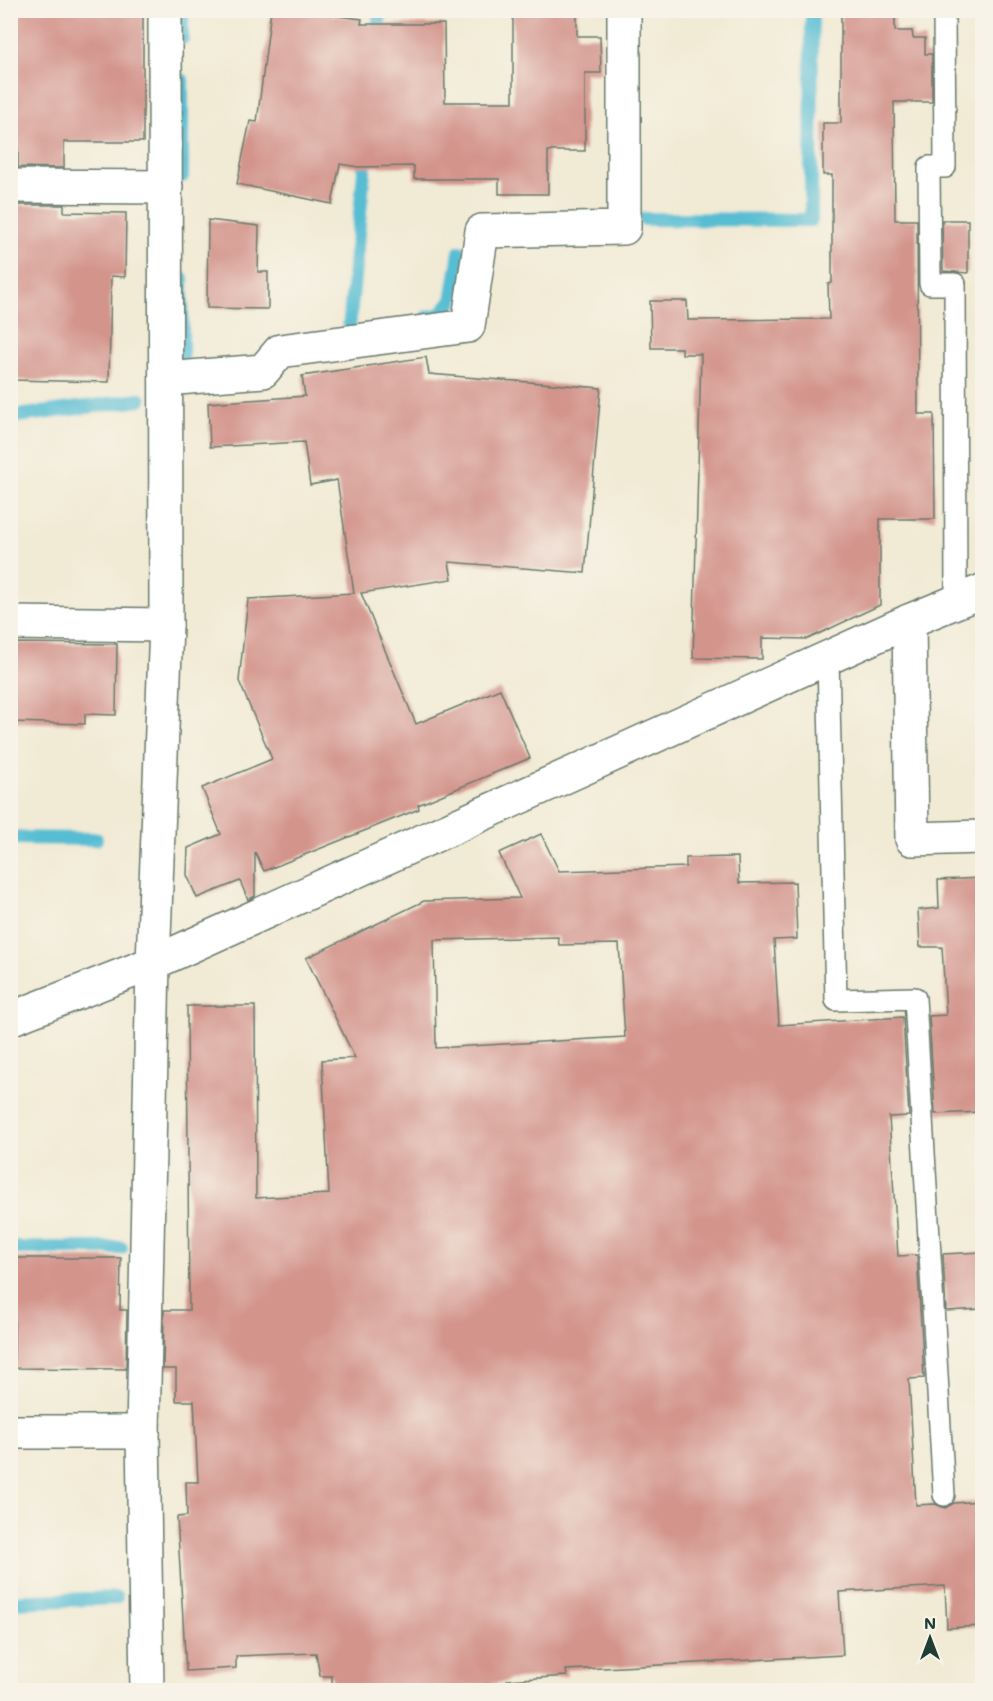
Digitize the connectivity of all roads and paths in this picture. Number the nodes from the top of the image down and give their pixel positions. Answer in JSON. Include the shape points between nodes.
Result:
{"nodes":[{"id":1,"x":165,"y":10,"type":"edge"},
{"id":2,"x":624,"y":10,"type":"edge"},
{"id":3,"x":944,"y":10,"type":"edge"},
{"id":4,"x":10,"y":186,"type":"edge"},
{"id":5,"x":166,"y":187,"type":"junction"},
{"id":6,"x":166,"y":379,"type":"junction"},
{"id":7,"x":969,"y":596,"type":"edge"},
{"id":8,"x":909,"y":621,"type":"junction"},
{"id":9,"x":10,"y":623,"type":"edge"},
{"id":10,"x":166,"y":625,"type":"junction"},
{"id":11,"x":828,"y":658,"type":"junction"},
{"id":12,"x":982,"y":837,"type":"edge"},
{"id":13,"x":153,"y":963,"type":"junction"},
{"id":14,"x":10,"y":1019,"type":"edge"},
{"id":15,"x":10,"y":1432,"type":"edge"},
{"id":16,"x":143,"y":1432,"type":"junction"},
{"id":17,"x":944,"y":1495,"type":"dead end"},
{"id":18,"x":147,"y":1690,"type":"edge"}],
"edges":[{"from":1,"to":5,"type":"street"},
{"from":2,"to":6,"type":"street","via":[[624,228],[482,231],[468,326],[280,351],[264,371]]},
{"from":3,"to":7,"type":"lane","via":[[945,166],[929,166],[930,284],[955,284]]},
{"from":4,"to":5,"type":"street"},
{"from":5,"to":6,"type":"street"},
{"from":6,"to":10,"type":"street"},
{"from":7,"to":8,"type":"street"},
{"from":8,"to":11,"type":"street"},
{"from":8,"to":12,"type":"street","via":[[912,839]]},
{"from":9,"to":10,"type":"street"},
{"from":10,"to":13,"type":"street"},
{"from":11,"to":13,"type":"street"},
{"from":11,"to":17,"type":"lane","via":[[836,1000],[915,998]]},
{"from":13,"to":14,"type":"street"},
{"from":13,"to":16,"type":"street"},
{"from":15,"to":16,"type":"street"},
{"from":16,"to":18,"type":"street"}]}
